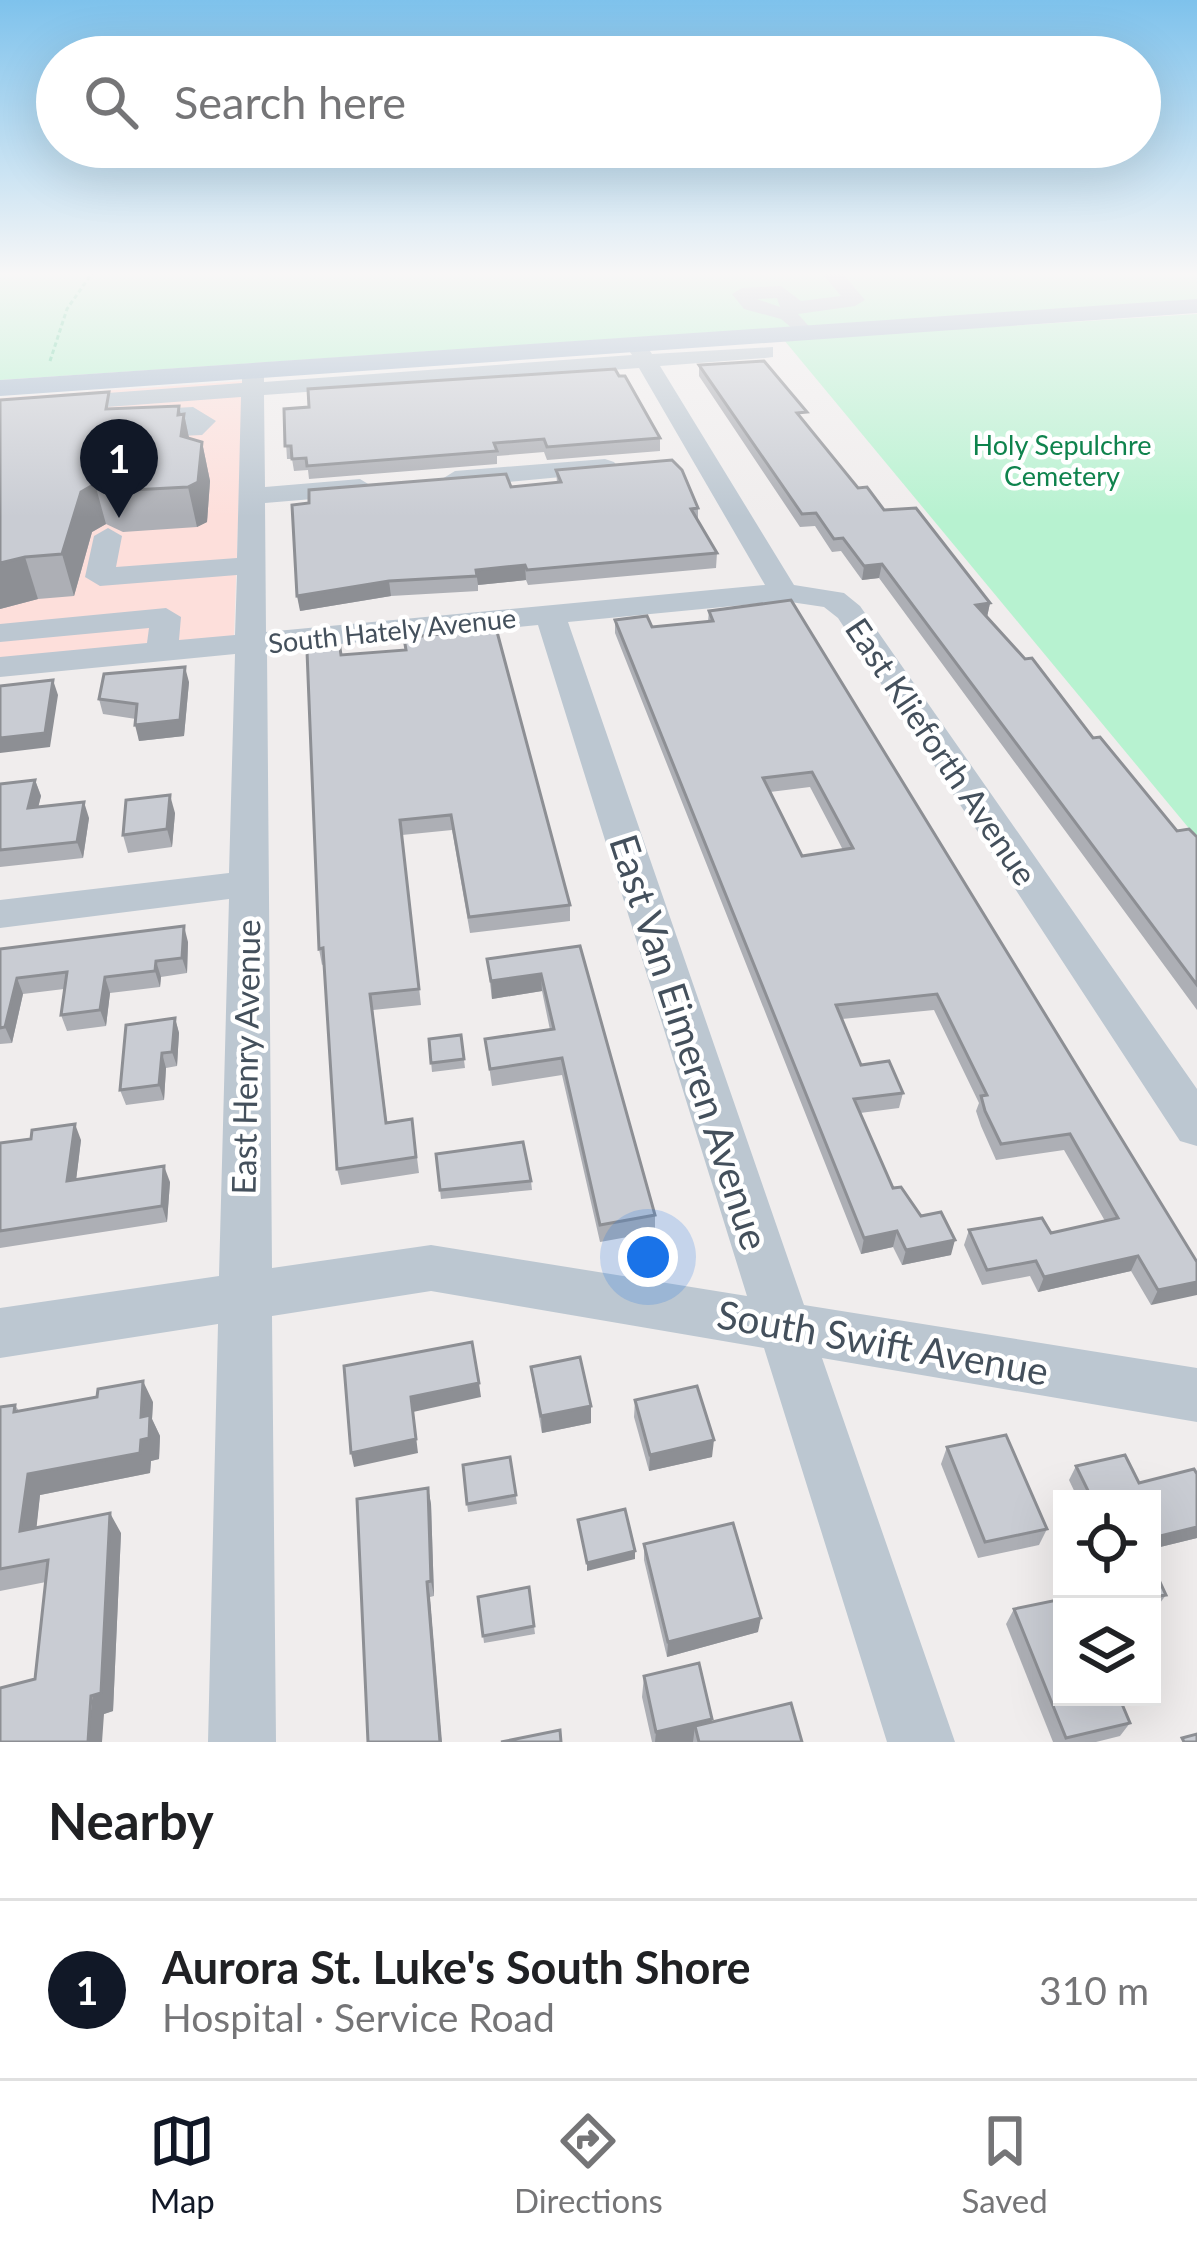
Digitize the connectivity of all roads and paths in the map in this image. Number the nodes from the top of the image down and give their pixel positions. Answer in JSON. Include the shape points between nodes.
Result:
{"nodes":[{"id":1,"x":52,"y":354,"type":"edge"},
{"id":2,"x":619,"y":354,"type":"edge"},
{"id":3,"x":642,"y":354,"type":"edge"},
{"id":4,"x":48,"y":367,"type":"dead end"},
{"id":5,"x":254,"y":393,"type":"junction"},
{"id":6,"x":1,"y":409,"type":"edge"},
{"id":7,"x":638,"y":464,"type":"edge"},
{"id":8,"x":432,"y":481,"type":"edge"},
{"id":9,"x":386,"y":485,"type":"edge"},
{"id":10,"x":252,"y":496,"type":"junction"},
{"id":11,"x":108,"y":536,"type":"dead end"},
{"id":12,"x":253,"y":565,"type":"junction"},
{"id":13,"x":784,"y":592,"type":"junction"},
{"id":14,"x":550,"y":614,"type":"junction"},
{"id":15,"x":0,"y":633,"type":"edge"},
{"id":16,"x":253,"y":644,"type":"junction"},
{"id":17,"x":162,"y":652,"type":"junction"},
{"id":18,"x":0,"y":668,"type":"edge"},
{"id":19,"x":247,"y":884,"type":"junction"},
{"id":20,"x":0,"y":914,"type":"edge"},
{"id":21,"x":1197,"y":1127,"type":"edge"},
{"id":22,"x":243,"y":1293,"type":"junction"},
{"id":23,"x":782,"y":1325,"type":"junction"},
{"id":24,"x":0,"y":1333,"type":"edge"},
{"id":25,"x":1197,"y":1395,"type":"edge"},
{"id":26,"x":242,"y":1742,"type":"edge"},
{"id":27,"x":921,"y":1742,"type":"edge"}],
"edges":[{"from":1,"to":4,"type":"path"},
{"from":2,"to":5,"type":"main road"},
{"from":3,"to":13,"type":"street","via":[[694,459]]},
{"from":5,"to":6,"type":"main road"},
{"from":5,"to":6,"type":"street","via":[[204,421],[193,414]]},
{"from":5,"to":10,"type":"street","name":"East Henry Avenue"},
{"from":7,"to":8,"type":"street"},
{"from":9,"to":10,"type":"street"},
{"from":10,"to":12,"type":"street","name":"East Henry Avenue"},
{"from":11,"to":12,"type":"street","via":[[100,577]]},
{"from":12,"to":16,"type":"street","name":"East Henry Avenue"},
{"from":13,"to":14,"type":"street","name":"South Hately Avenue"},
{"from":13,"to":21,"type":"street","name":"East Klieforth Avenue","via":[[833,599],[849,612]]},
{"from":14,"to":16,"type":"street","name":"South Hately Avenue"},
{"from":14,"to":23,"type":"street","name":"East Van Eimeren Avenue"},
{"from":15,"to":17,"type":"street","via":[[166,616]]},
{"from":16,"to":17,"type":"street","name":"South Hately Avenue"},
{"from":16,"to":19,"type":"street","name":"East Henry Avenue"},
{"from":17,"to":18,"type":"street","name":"South Hately Avenue"},
{"from":19,"to":20,"type":"street"},
{"from":19,"to":22,"type":"street","name":"East Henry Avenue"},
{"from":22,"to":23,"type":"street","name":"South Swift Avenue","via":[[431,1268]]},
{"from":22,"to":24,"type":"street","name":"South Swift Avenue"},
{"from":22,"to":26,"type":"street","name":"East Henry Avenue"},
{"from":23,"to":25,"type":"street","name":"South Swift Avenue"},
{"from":23,"to":27,"type":"street","name":"East Van Eimeren Avenue"}]}
